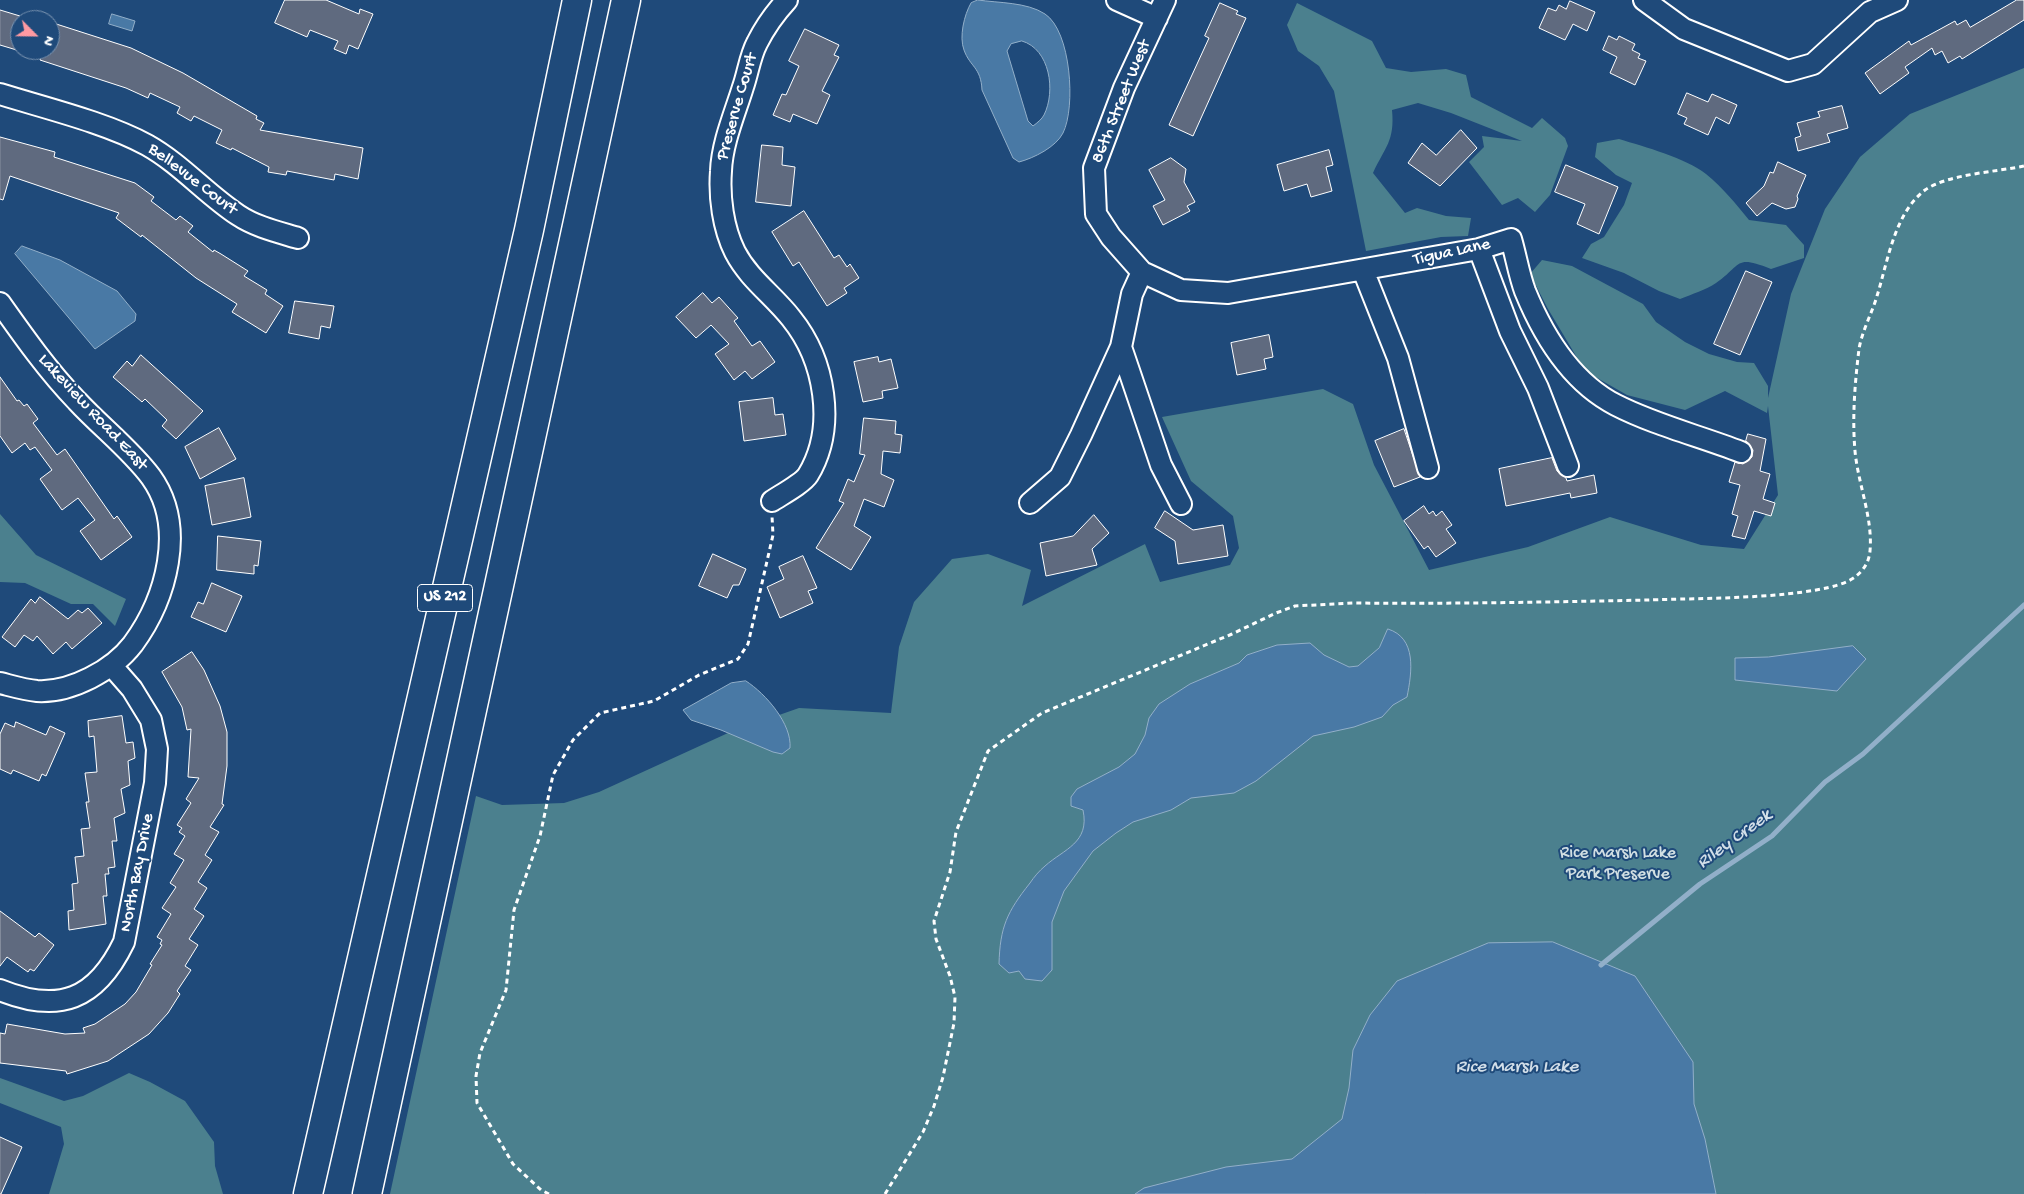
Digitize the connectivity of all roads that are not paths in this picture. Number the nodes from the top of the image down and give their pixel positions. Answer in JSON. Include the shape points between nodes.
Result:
{"nodes":[{"id":1,"x":577,"y":0,"type":"edge"},
{"id":2,"x":626,"y":0,"type":"edge"},
{"id":3,"x":787,"y":0,"type":"edge"},
{"id":4,"x":1117,"y":0,"type":"edge"},
{"id":5,"x":1165,"y":0,"type":"edge"},
{"id":6,"x":1897,"y":0,"type":"edge"},
{"id":7,"x":1649,"y":2,"type":"edge"},
{"id":8,"x":1157,"y":18,"type":"junction"},
{"id":9,"x":0,"y":94,"type":"edge"},
{"id":10,"x":1096,"y":208,"type":"joint"},
{"id":11,"x":298,"y":238,"type":"dead end"},
{"id":12,"x":1479,"y":249,"type":"junction"},
{"id":13,"x":1363,"y":270,"type":"junction"},
{"id":14,"x":1142,"y":272,"type":"junction"},
{"id":15,"x":0,"y":303,"type":"edge"},
{"id":16,"x":1120,"y":347,"type":"junction"},
{"id":17,"x":1741,"y":452,"type":"dead end"},
{"id":18,"x":1568,"y":466,"type":"dead end"},
{"id":19,"x":1428,"y":468,"type":"dead end"},
{"id":20,"x":772,"y":501,"type":"road end"},
{"id":21,"x":1030,"y":503,"type":"dead end"},
{"id":22,"x":1181,"y":504,"type":"dead end"},
{"id":23,"x":110,"y":665,"type":"junction"},
{"id":24,"x":0,"y":683,"type":"edge"},
{"id":25,"x":0,"y":990,"type":"edge"},
{"id":26,"x":308,"y":1194,"type":"edge"},
{"id":27,"x":367,"y":1194,"type":"edge"}],
"edges":[{"from":1,"to":26,"type":"highway","number":"US 212","via":[[529,230]]},
{"from":2,"to":27,"type":"highway","number":"US 212"},
{"from":3,"to":20,"type":"street","name":"Preserve Court","via":[[774,14],[756,44],[721,170],[726,227],[735,252],[756,283],[791,318],[806,339],[823,390],[821,439],[808,476]]},
{"from":4,"to":8,"type":"street"},
{"from":5,"to":8,"type":"street","name":"86th Street West"},
{"from":6,"to":7,"type":"street","via":[[1870,12],[1813,64],[1788,71],[1684,29]]},
{"from":8,"to":10,"type":"street","name":"86th Street West","via":[[1124,88],[1094,168]]},
{"from":9,"to":11,"type":"street","name":"Bellevue Court","via":[[148,145],[238,215]]},
{"from":10,"to":14,"type":"street","name":"Tigua Lane","via":[[1096,214],[1111,237]]},
{"from":12,"to":13,"type":"street","name":"Tigua Lane"},
{"from":12,"to":17,"type":"street","name":"Tigua Lane","via":[[1511,239],[1525,290],[1554,349],[1584,383],[1614,404],[1643,417]]},
{"from":12,"to":18,"type":"street"},
{"from":13,"to":14,"type":"street","name":"Tigua Lane","via":[[1228,293],[1182,290]]},
{"from":13,"to":19,"type":"street","via":[[1398,358]]},
{"from":14,"to":16,"type":"street","via":[[1132,294]]},
{"from":15,"to":23,"type":"street","name":"Lakeview Road East","via":[[33,350],[76,401],[136,459],[164,501],[169,530],[168,564],[160,593],[143,630],[127,651]]},
{"from":16,"to":21,"type":"street","via":[[1060,477]]},
{"from":16,"to":22,"type":"street","via":[[1161,465]]},
{"from":23,"to":24,"type":"street","name":"Lakeview Road East","via":[[85,681],[64,687],[38,691]]},
{"from":23,"to":25,"type":"street","name":"North Bay Drive","via":[[132,689],[151,720],[157,749],[155,783],[124,942],[113,966],[95,984],[74,997],[47,1003],[22,999]]}]}
